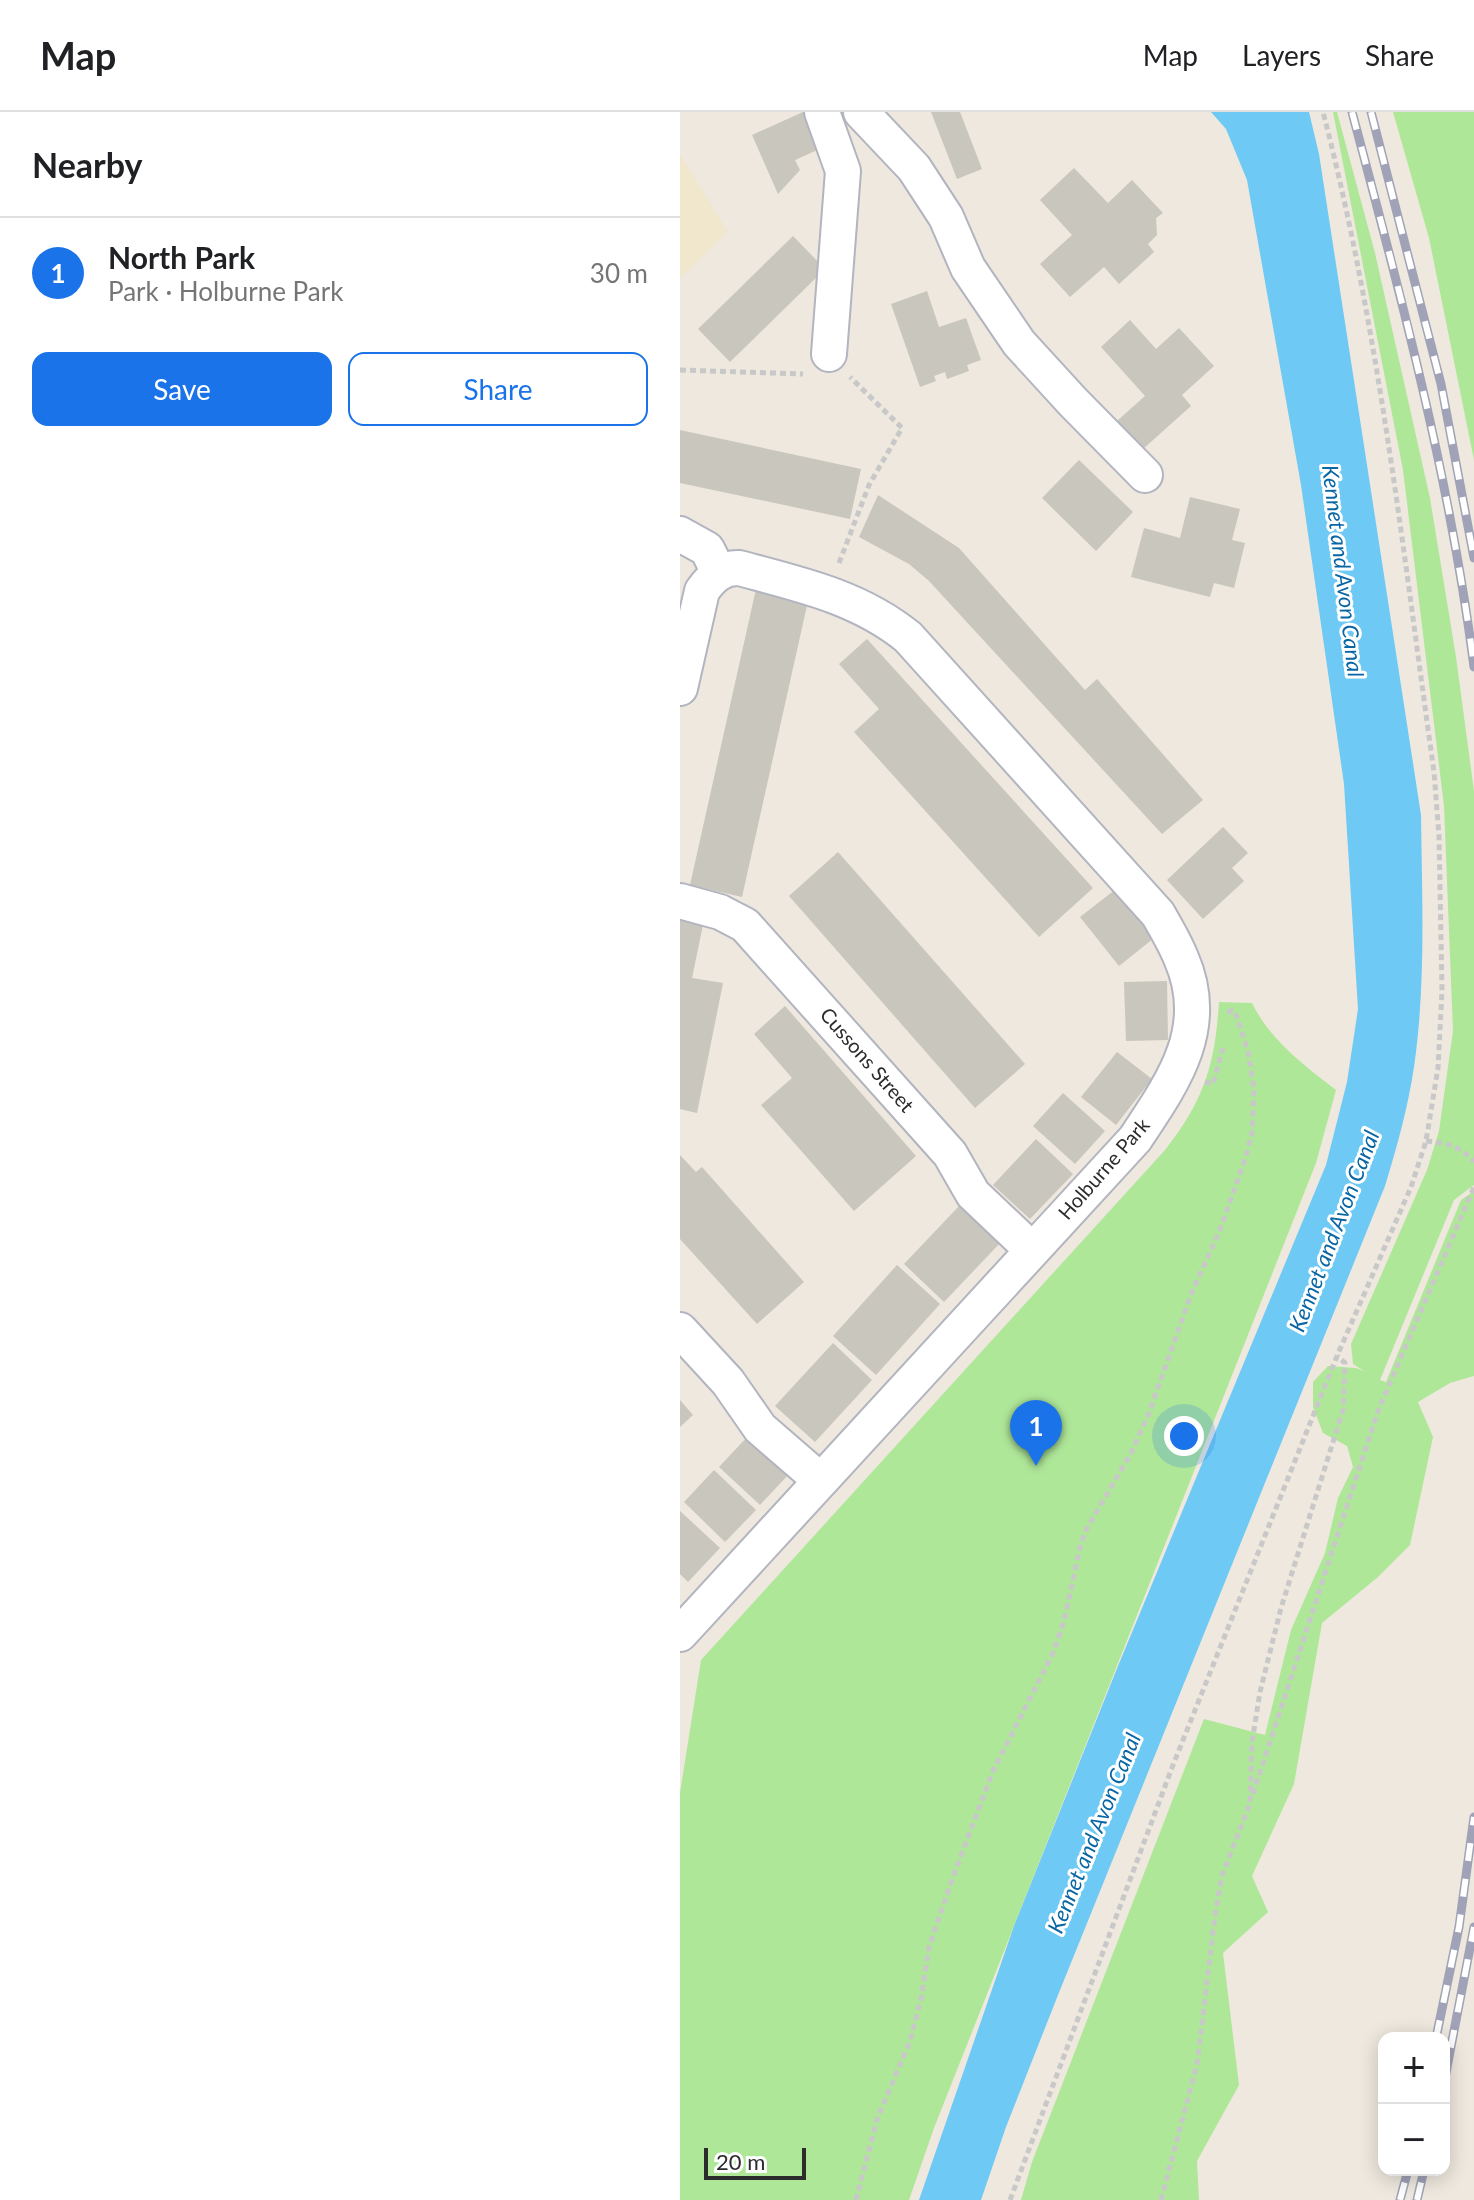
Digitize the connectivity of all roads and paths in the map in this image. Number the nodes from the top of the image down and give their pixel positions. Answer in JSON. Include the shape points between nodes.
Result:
{"nodes":[{"id":1,"x":822,"y":112,"type":"edge"},
{"id":2,"x":861,"y":112,"type":"edge"},
{"id":3,"x":1323,"y":112,"type":"edge"},
{"id":4,"x":827,"y":364,"type":"junction"},
{"id":5,"x":680,"y":370,"type":"edge"},
{"id":6,"x":1145,"y":475,"type":"dead end"},
{"id":7,"x":680,"y":534,"type":"edge"},
{"id":8,"x":836,"y":569,"type":"dead end"},
{"id":9,"x":711,"y":582,"type":"junction"},
{"id":10,"x":680,"y":688,"type":"edge"},
{"id":11,"x":680,"y":901,"type":"edge"},
{"id":12,"x":1226,"y":1024,"type":"dead end"},
{"id":13,"x":1224,"y":1045,"type":"dead end"},
{"id":14,"x":1178,"y":1072,"type":"junction"},
{"id":15,"x":1426,"y":1141,"type":"junction"},
{"id":16,"x":1474,"y":1162,"type":"edge"},
{"id":17,"x":1474,"y":1187,"type":"edge"},
{"id":18,"x":1031,"y":1249,"type":"junction"},
{"id":19,"x":680,"y":1330,"type":"edge"},
{"id":20,"x":1337,"y":1356,"type":"junction"},
{"id":21,"x":820,"y":1480,"type":"junction"},
{"id":22,"x":680,"y":1634,"type":"edge"},
{"id":23,"x":1250,"y":1803,"type":"junction"},
{"id":24,"x":856,"y":2200,"type":"edge"},
{"id":25,"x":1010,"y":2200,"type":"edge"},
{"id":26,"x":1161,"y":2200,"type":"edge"}],
"edges":[{"from":1,"to":4,"type":"street","via":[[843,171]]},
{"from":2,"to":6,"type":"street","via":[[914,168],[946,217],[968,268],[1019,343]]},
{"from":3,"to":15,"type":"path","via":[[1370,334],[1434,772],[1442,991],[1438,1068]]},
{"from":4,"to":5,"type":"path"},
{"from":4,"to":8,"type":"path","via":[[848,375],[902,428],[869,485]]},
{"from":7,"to":9,"type":"street","via":[[707,549]]},
{"from":9,"to":10,"type":"street"},
{"from":9,"to":14,"type":"street","name":"Holburne Park","via":[[729,567],[828,592],[885,618],[908,637],[1158,914],[1182,959],[1192,999],[1191,1032]]},
{"from":11,"to":18,"type":"street","name":"Cussons Street","via":[[745,925],[950,1154],[973,1194]]},
{"from":12,"to":24,"type":"path","via":[[1232,1010],[1248,1051],[1254,1089],[1246,1156],[1149,1413],[1081,1543],[1053,1653],[993,1771],[953,1877],[929,1947],[910,2041],[877,2119]]},
{"from":13,"to":14,"type":"path","via":[[1213,1084]]},
{"from":14,"to":18,"type":"street","name":"Holburne Park","via":[[1135,1139]]},
{"from":15,"to":16,"type":"path","via":[[1465,1151]]},
{"from":15,"to":20,"type":"path"},
{"from":17,"to":23,"type":"path","via":[[1378,1411]]},
{"from":18,"to":21,"type":"street","name":"Holburne Park"},
{"from":19,"to":21,"type":"street","via":[[728,1382],[760,1428]]},
{"from":20,"to":23,"type":"path","via":[[1345,1363],[1343,1410],[1260,1692]]},
{"from":20,"to":25,"type":"path","via":[[1173,1765]]},
{"from":21,"to":22,"type":"street","name":"Holburne Park"},
{"from":23,"to":26,"type":"path","via":[[1222,1876],[1197,2064]]}]}
